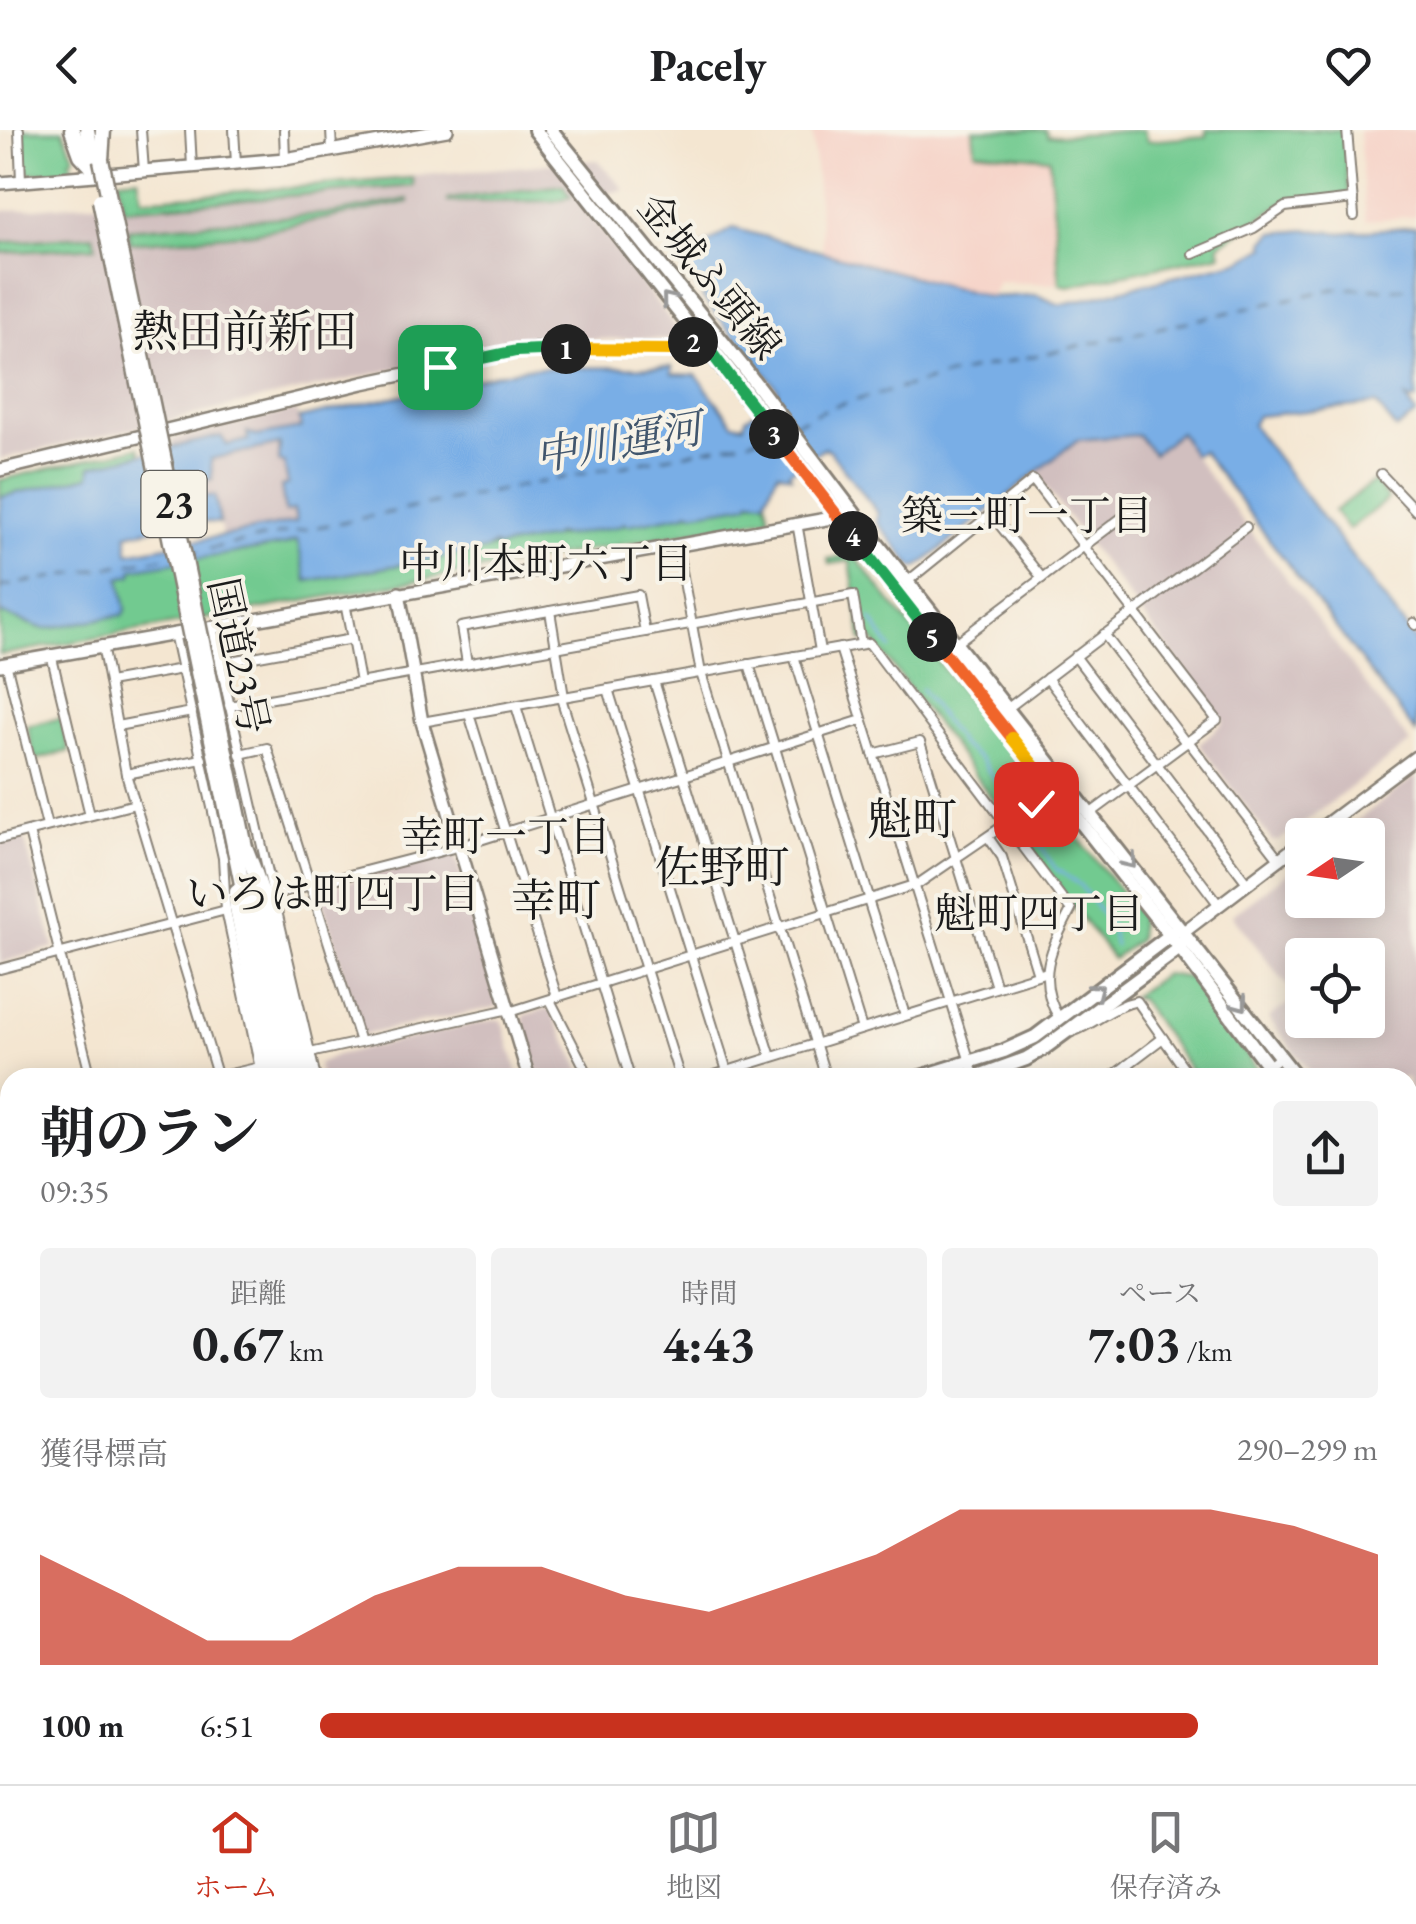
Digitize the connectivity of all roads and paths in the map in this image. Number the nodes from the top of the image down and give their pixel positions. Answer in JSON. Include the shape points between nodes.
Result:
{"nodes":[{"id":1,"x":18,"y":130,"type":"edge"},
{"id":2,"x":72,"y":130,"type":"edge"},
{"id":3,"x":87,"y":130,"type":"edge"},
{"id":4,"x":100,"y":130,"type":"edge"},
{"id":5,"x":141,"y":130,"type":"edge"},
{"id":6,"x":190,"y":130,"type":"edge"},
{"id":7,"x":234,"y":130,"type":"edge"},
{"id":8,"x":284,"y":130,"type":"edge"},
{"id":9,"x":331,"y":130,"type":"edge"},
{"id":10,"x":447,"y":130,"type":"edge"},
{"id":11,"x":535,"y":130,"type":"edge"},
{"id":12,"x":551,"y":130,"type":"edge"},
{"id":13,"x":1347,"y":130,"type":"edge"},
{"id":14,"x":427,"y":133,"type":"edge"},
{"id":15,"x":332,"y":151,"type":"junction"},
{"id":16,"x":286,"y":159,"type":"junction"},
{"id":17,"x":236,"y":164,"type":"junction"},
{"id":18,"x":98,"y":165,"type":"junction"},
{"id":19,"x":192,"y":167,"type":"junction"},
{"id":20,"x":144,"y":171,"type":"junction"},
{"id":21,"x":21,"y":181,"type":"junction"},
{"id":22,"x":0,"y":183,"type":"edge"},
{"id":23,"x":1353,"y":199,"type":"junction"},
{"id":24,"x":610,"y":215,"type":"junction"},
{"id":25,"x":1354,"y":216,"type":"dead end"},
{"id":26,"x":1193,"y":254,"type":"dead end"},
{"id":27,"x":706,"y":334,"type":"junction"},
{"id":28,"x":0,"y":470,"type":"edge"},
{"id":29,"x":1381,"y":474,"type":"dead end"},
{"id":30,"x":826,"y":489,"type":"junction"},
{"id":31,"x":1137,"y":506,"type":"dead end"},
{"id":32,"x":1416,"y":511,"type":"edge"},
{"id":33,"x":852,"y":512,"type":"junction"},
{"id":34,"x":991,"y":514,"type":"junction"},
{"id":35,"x":838,"y":517,"type":"junction"},
{"id":36,"x":797,"y":522,"type":"junction"},
{"id":37,"x":1246,"y":527,"type":"dead end"},
{"id":38,"x":677,"y":544,"type":"junction"},
{"id":39,"x":1084,"y":547,"type":"junction"},
{"id":40,"x":1042,"y":578,"type":"junction"},
{"id":41,"x":908,"y":581,"type":"junction"},
{"id":42,"x":400,"y":593,"type":"junction"},
{"id":43,"x":812,"y":602,"type":"junction"},
{"id":44,"x":345,"y":603,"type":"junction"},
{"id":45,"x":550,"y":611,"type":"junction"},
{"id":46,"x":1134,"y":612,"type":"junction"},
{"id":47,"x":692,"y":624,"type":"junction"},
{"id":48,"x":212,"y":626,"type":"junction"},
{"id":49,"x":645,"y":632,"type":"junction"},
{"id":50,"x":174,"y":634,"type":"junction"},
{"id":51,"x":1104,"y":634,"type":"junction"},
{"id":52,"x":352,"y":639,"type":"junction"},
{"id":53,"x":956,"y":642,"type":"junction"},
{"id":54,"x":861,"y":644,"type":"junction"},
{"id":55,"x":102,"y":645,"type":"junction"},
{"id":56,"x":556,"y":647,"type":"junction"},
{"id":57,"x":840,"y":648,"type":"junction"},
{"id":58,"x":820,"y":651,"type":"junction"},
{"id":59,"x":51,"y":654,"type":"junction"},
{"id":60,"x":794,"y":656,"type":"junction"},
{"id":61,"x":1075,"y":656,"type":"junction"},
{"id":62,"x":220,"y":663,"type":"junction"},
{"id":63,"x":467,"y":663,"type":"junction"},
{"id":64,"x":3,"y":664,"type":"edge"},
{"id":65,"x":749,"y":664,"type":"junction"},
{"id":66,"x":182,"y":668,"type":"junction"},
{"id":67,"x":414,"y":673,"type":"junction"},
{"id":68,"x":701,"y":673,"type":"junction"},
{"id":69,"x":1047,"y":678,"type":"junction"},
{"id":70,"x":654,"y":681,"type":"junction"},
{"id":71,"x":108,"y":682,"type":"junction"},
{"id":72,"x":360,"y":682,"type":"junction"},
{"id":73,"x":608,"y":690,"type":"junction"},
{"id":74,"x":562,"y":698,"type":"junction"},
{"id":75,"x":230,"y":706,"type":"junction"},
{"id":76,"x":516,"y":706,"type":"junction"},
{"id":77,"x":1008,"y":708,"type":"junction"},
{"id":78,"x":192,"y":712,"type":"junction"},
{"id":79,"x":469,"y":714,"type":"junction"},
{"id":80,"x":862,"y":720,"type":"junction"},
{"id":81,"x":422,"y":722,"type":"junction"},
{"id":82,"x":117,"y":726,"type":"junction"},
{"id":83,"x":935,"y":730,"type":"junction"},
{"id":84,"x":818,"y":734,"type":"junction"},
{"id":85,"x":920,"y":742,"type":"junction"},
{"id":86,"x":1187,"y":742,"type":"junction"},
{"id":87,"x":775,"y":748,"type":"junction"},
{"id":88,"x":240,"y":754,"type":"junction"},
{"id":89,"x":873,"y":754,"type":"junction"},
{"id":90,"x":1415,"y":758,"type":"edge"},
{"id":91,"x":202,"y":759,"type":"junction"},
{"id":92,"x":728,"y":762,"type":"junction"},
{"id":93,"x":1157,"y":763,"type":"junction"},
{"id":94,"x":126,"y":774,"type":"junction"},
{"id":95,"x":684,"y":776,"type":"junction"},
{"id":96,"x":1128,"y":785,"type":"junction"},
{"id":97,"x":640,"y":790,"type":"junction"},
{"id":98,"x":1054,"y":791,"type":"junction"},
{"id":99,"x":134,"y":804,"type":"junction"},
{"id":100,"x":594,"y":804,"type":"junction"},
{"id":101,"x":1091,"y":812,"type":"junction"},
{"id":102,"x":90,"y":815,"type":"junction"},
{"id":103,"x":550,"y":818,"type":"junction"},
{"id":104,"x":1335,"y":818,"type":"edge"},
{"id":105,"x":1006,"y":824,"type":"junction"},
{"id":106,"x":47,"y":826,"type":"junction"},
{"id":107,"x":0,"y":828,"type":"edge"},
{"id":108,"x":29,"y":832,"type":"junction"},
{"id":109,"x":505,"y":832,"type":"junction"},
{"id":110,"x":988,"y":837,"type":"junction"},
{"id":111,"x":1,"y":839,"type":"edge"},
{"id":112,"x":460,"y":846,"type":"junction"},
{"id":113,"x":240,"y":849,"type":"junction"},
{"id":114,"x":1285,"y":856,"type":"edge"},
{"id":115,"x":955,"y":859,"type":"junction"},
{"id":116,"x":1280,"y":860,"type":"junction"},
{"id":117,"x":1248,"y":884,"type":"junction"},
{"id":118,"x":310,"y":886,"type":"junction"},
{"id":119,"x":914,"y":886,"type":"junction"},
{"id":120,"x":276,"y":894,"type":"junction"},
{"id":121,"x":869,"y":900,"type":"junction"},
{"id":122,"x":1219,"y":905,"type":"junction"},
{"id":123,"x":226,"y":910,"type":"junction"},
{"id":124,"x":826,"y":913,"type":"junction"},
{"id":125,"x":172,"y":926,"type":"junction"},
{"id":126,"x":780,"y":928,"type":"junction"},
{"id":127,"x":1185,"y":930,"type":"junction"},
{"id":128,"x":1168,"y":934,"type":"junction"},
{"id":129,"x":736,"y":942,"type":"junction"},
{"id":130,"x":1180,"y":948,"type":"junction"},
{"id":131,"x":59,"y":954,"type":"junction"},
{"id":132,"x":691,"y":956,"type":"junction"},
{"id":133,"x":0,"y":969,"type":"edge"},
{"id":134,"x":646,"y":970,"type":"junction"},
{"id":135,"x":1042,"y":973,"type":"junction"},
{"id":136,"x":601,"y":984,"type":"junction"},
{"id":137,"x":996,"y":987,"type":"junction"},
{"id":138,"x":554,"y":998,"type":"junction"},
{"id":139,"x":950,"y":1001,"type":"junction"},
{"id":140,"x":509,"y":1011,"type":"junction"},
{"id":141,"x":905,"y":1015,"type":"junction"},
{"id":142,"x":1060,"y":1018,"type":"junction"},
{"id":143,"x":862,"y":1028,"type":"junction"},
{"id":144,"x":1063,"y":1034,"type":"junction"},
{"id":145,"x":1163,"y":1038,"type":"junction"},
{"id":146,"x":360,"y":1042,"type":"junction"},
{"id":147,"x":815,"y":1043,"type":"junction"},
{"id":148,"x":310,"y":1053,"type":"junction"},
{"id":149,"x":1281,"y":1056,"type":"junction"},
{"id":150,"x":771,"y":1057,"type":"junction"},
{"id":151,"x":968,"y":1062,"type":"junction"},
{"id":152,"x":1126,"y":1065,"type":"junction"},
{"id":153,"x":88,"y":1068,"type":"edge"},
{"id":154,"x":213,"y":1068,"type":"edge"},
{"id":155,"x":263,"y":1068,"type":"edge"},
{"id":156,"x":263,"y":1068,"type":"edge"},
{"id":157,"x":280,"y":1068,"type":"edge"},
{"id":158,"x":292,"y":1068,"type":"edge"},
{"id":159,"x":305,"y":1068,"type":"edge"},
{"id":160,"x":314,"y":1068,"type":"edge"},
{"id":161,"x":526,"y":1068,"type":"edge"},
{"id":162,"x":586,"y":1068,"type":"edge"},
{"id":163,"x":627,"y":1068,"type":"edge"},
{"id":164,"x":677,"y":1068,"type":"edge"},
{"id":165,"x":726,"y":1068,"type":"edge"},
{"id":166,"x":736,"y":1068,"type":"edge"},
{"id":167,"x":823,"y":1068,"type":"edge"},
{"id":168,"x":949,"y":1068,"type":"edge"},
{"id":169,"x":970,"y":1068,"type":"edge"},
{"id":170,"x":1000,"y":1068,"type":"edge"},
{"id":171,"x":1122,"y":1068,"type":"edge"},
{"id":172,"x":1128,"y":1068,"type":"edge"},
{"id":173,"x":1184,"y":1068,"type":"edge"},
{"id":174,"x":1270,"y":1068,"type":"edge"},
{"id":175,"x":1275,"y":1068,"type":"edge"},
{"id":176,"x":1290,"y":1068,"type":"edge"}],
"edges":[{"from":1,"to":21,"type":"street"},
{"from":2,"to":18,"type":"highway","number":"23","via":[[81,155]]},
{"from":3,"to":18,"type":"highway","name":"国道23号","number":"23"},
{"from":4,"to":18,"type":"highway","number":"23"},
{"from":5,"to":20,"type":"street"},
{"from":6,"to":19,"type":"street"},
{"from":7,"to":17,"type":"street"},
{"from":8,"to":16,"type":"street"},
{"from":9,"to":15,"type":"street"},
{"from":10,"to":14,"type":"street"},
{"from":11,"to":24,"type":"main road","name":"金城ふ頭線"},
{"from":12,"to":24,"type":"main road","name":"金城ふ頭線"},
{"from":13,"to":23,"type":"street"},
{"from":14,"to":15,"type":"street"},
{"from":15,"to":16,"type":"street"},
{"from":16,"to":17,"type":"street"},
{"from":17,"to":19,"type":"street"},
{"from":18,"to":113,"type":"highway","name":"国道23号","number":"23","bridge":true},
{"from":19,"to":20,"type":"street"},
{"from":20,"to":21,"type":"street"},
{"from":21,"to":22,"type":"street"},
{"from":23,"to":25,"type":"street"},
{"from":23,"to":26,"type":"street","via":[[1285,206],[1254,228]]},
{"from":24,"to":27,"type":"main road","name":"金城ふ頭線"},
{"from":27,"to":28,"type":"street","via":[[672,350],[516,351]]},
{"from":27,"to":30,"type":"main road","name":"金城ふ頭線","via":[[728,375]]},
{"from":27,"to":30,"type":"main road","name":"金城ふ頭線","via":[[743,366]]},
{"from":29,"to":32,"type":"street"},
{"from":30,"to":33,"type":"main road","name":"金城ふ頭線"},
{"from":30,"to":35,"type":"main road","name":"金城ふ頭線"},
{"from":31,"to":39,"type":"street"},
{"from":33,"to":35,"type":"street"},
{"from":33,"to":41,"type":"main road","name":"金城ふ頭線"},
{"from":34,"to":39,"type":"street","via":[[1033,480]]},
{"from":34,"to":40,"type":"street"},
{"from":34,"to":41,"type":"street"},
{"from":35,"to":36,"type":"street"},
{"from":35,"to":98,"type":"main road","name":"金城ふ頭線"},
{"from":36,"to":38,"type":"street"},
{"from":36,"to":43,"type":"street"},
{"from":37,"to":46,"type":"street"},
{"from":38,"to":42,"type":"street"},
{"from":38,"to":47,"type":"street"},
{"from":39,"to":40,"type":"street"},
{"from":39,"to":46,"type":"street"},
{"from":40,"to":53,"type":"street"},
{"from":41,"to":53,"type":"main road","name":"金城ふ頭線"},
{"from":42,"to":44,"type":"street"},
{"from":42,"to":67,"type":"street"},
{"from":43,"to":47,"type":"street"},
{"from":43,"to":54,"type":"street","via":[[853,596]]},
{"from":43,"to":58,"type":"street"},
{"from":44,"to":48,"type":"street"},
{"from":44,"to":52,"type":"street"},
{"from":45,"to":49,"type":"street","via":[[638,595]]},
{"from":45,"to":56,"type":"street"},
{"from":45,"to":63,"type":"street","via":[[461,627]]},
{"from":46,"to":51,"type":"street"},
{"from":46,"to":86,"type":"street","via":[[1217,720]]},
{"from":47,"to":49,"type":"street"},
{"from":47,"to":68,"type":"street"},
{"from":48,"to":50,"type":"street"},
{"from":48,"to":62,"type":"street"},
{"from":49,"to":56,"type":"street"},
{"from":50,"to":55,"type":"street"},
{"from":50,"to":66,"type":"street"},
{"from":51,"to":61,"type":"street"},
{"from":51,"to":86,"type":"street"},
{"from":52,"to":62,"type":"street"},
{"from":52,"to":72,"type":"street"},
{"from":53,"to":77,"type":"main road","name":"金城ふ頭線"},
{"from":54,"to":57,"type":"street"},
{"from":54,"to":83,"type":"street","via":[[869,643]]},
{"from":55,"to":59,"type":"street"},
{"from":55,"to":71,"type":"street"},
{"from":56,"to":63,"type":"street"},
{"from":56,"to":74,"type":"street"},
{"from":57,"to":58,"type":"street"},
{"from":57,"to":80,"type":"street"},
{"from":58,"to":60,"type":"street"},
{"from":59,"to":64,"type":"street"},
{"from":59,"to":102,"type":"street"},
{"from":60,"to":65,"type":"street"},
{"from":60,"to":84,"type":"street"},
{"from":61,"to":69,"type":"street"},
{"from":61,"to":93,"type":"street"},
{"from":62,"to":75,"type":"street"},
{"from":63,"to":67,"type":"street"},
{"from":64,"to":106,"type":"street"},
{"from":65,"to":68,"type":"street"},
{"from":65,"to":87,"type":"street"},
{"from":66,"to":71,"type":"street"},
{"from":66,"to":78,"type":"street"},
{"from":67,"to":72,"type":"street"},
{"from":67,"to":81,"type":"street"},
{"from":68,"to":70,"type":"street"},
{"from":68,"to":92,"type":"street"},
{"from":69,"to":77,"type":"street"},
{"from":69,"to":96,"type":"street"},
{"from":70,"to":73,"type":"street"},
{"from":70,"to":95,"type":"street"},
{"from":71,"to":82,"type":"street"},
{"from":72,"to":75,"type":"street"},
{"from":73,"to":74,"type":"street"},
{"from":73,"to":97,"type":"street"},
{"from":74,"to":76,"type":"street"},
{"from":74,"to":100,"type":"street"},
{"from":75,"to":88,"type":"street"},
{"from":76,"to":79,"type":"street"},
{"from":76,"to":103,"type":"street"},
{"from":77,"to":101,"type":"main road","name":"金城ふ頭線"},
{"from":78,"to":82,"type":"street"},
{"from":78,"to":91,"type":"street"},
{"from":79,"to":81,"type":"street"},
{"from":79,"to":109,"type":"street"},
{"from":80,"to":84,"type":"street"},
{"from":80,"to":89,"type":"street"},
{"from":81,"to":112,"type":"street"},
{"from":82,"to":94,"type":"street"},
{"from":83,"to":85,"type":"street"},
{"from":83,"to":105,"type":"street"},
{"from":84,"to":87,"type":"street"},
{"from":84,"to":121,"type":"street"},
{"from":85,"to":89,"type":"street"},
{"from":85,"to":115,"type":"street"},
{"from":86,"to":93,"type":"street"},
{"from":86,"to":116,"type":"street"},
{"from":87,"to":92,"type":"street"},
{"from":87,"to":124,"type":"street"},
{"from":88,"to":118,"type":"street","via":[[267,748]]},
{"from":88,"to":120,"type":"street"},
{"from":89,"to":119,"type":"street"},
{"from":90,"to":104,"type":"street"},
{"from":91,"to":94,"type":"street"},
{"from":91,"to":123,"type":"street","via":[[223,858]]},
{"from":92,"to":95,"type":"street"},
{"from":92,"to":126,"type":"street"},
{"from":93,"to":96,"type":"street"},
{"from":93,"to":117,"type":"street"},
{"from":94,"to":99,"type":"street"},
{"from":95,"to":97,"type":"street"},
{"from":95,"to":129,"type":"street"},
{"from":96,"to":101,"type":"street"},
{"from":96,"to":122,"type":"street"},
{"from":97,"to":100,"type":"street"},
{"from":97,"to":132,"type":"street"},
{"from":98,"to":105,"type":"street"},
{"from":98,"to":128,"type":"main road","name":"金城ふ頭線"},
{"from":99,"to":102,"type":"street"},
{"from":99,"to":125,"type":"street"},
{"from":100,"to":103,"type":"street"},
{"from":100,"to":134,"type":"street"},
{"from":101,"to":127,"type":"main road","name":"金城ふ頭線","one_way":true},
{"from":102,"to":106,"type":"street"},
{"from":103,"to":109,"type":"street"},
{"from":103,"to":136,"type":"street"},
{"from":105,"to":110,"type":"street"},
{"from":105,"to":135,"type":"street","via":[[1071,910]]},
{"from":106,"to":108,"type":"street"},
{"from":107,"to":111,"type":"street"},
{"from":108,"to":111,"type":"street"},
{"from":108,"to":131,"type":"street"},
{"from":109,"to":112,"type":"street"},
{"from":109,"to":138,"type":"street"},
{"from":110,"to":115,"type":"street"},
{"from":110,"to":135,"type":"street","via":[[1002,858]]},
{"from":112,"to":118,"type":"street"},
{"from":112,"to":140,"type":"street"},
{"from":113,"to":155,"type":"highway","via":[[237,908]]},
{"from":113,"to":157,"type":"highway","name":"国道23号","number":"23"},
{"from":113,"to":158,"type":"highway","name":"国道23号","number":"23"},
{"from":113,"to":159,"type":"highway","via":[[264,892]]},
{"from":114,"to":116,"type":"street"},
{"from":115,"to":119,"type":"street"},
{"from":115,"to":137,"type":"street"},
{"from":116,"to":117,"type":"street"},
{"from":117,"to":122,"type":"street"},
{"from":118,"to":120,"type":"street"},
{"from":118,"to":146,"type":"street"},
{"from":119,"to":121,"type":"street"},
{"from":119,"to":139,"type":"street"},
{"from":120,"to":148,"type":"street"},
{"from":121,"to":124,"type":"street"},
{"from":121,"to":141,"type":"street"},
{"from":122,"to":127,"type":"street"},
{"from":123,"to":125,"type":"street"},
{"from":123,"to":156,"type":"street"},
{"from":124,"to":126,"type":"street"},
{"from":124,"to":143,"type":"street"},
{"from":125,"to":131,"type":"street"},
{"from":125,"to":154,"type":"street"},
{"from":126,"to":129,"type":"street"},
{"from":126,"to":147,"type":"street"},
{"from":127,"to":128,"type":"main road"},
{"from":127,"to":130,"type":"main road"},
{"from":127,"to":149,"type":"main road","name":"金城ふ頭線","one_way":true},
{"from":128,"to":130,"type":"main road","name":"金城ふ頭線"},
{"from":142,"to":128,"type":"main road","one_way":true},
{"from":129,"to":132,"type":"street"},
{"from":129,"to":150,"type":"street"},
{"from":130,"to":144,"type":"main road"},
{"from":130,"to":174,"type":"main road","name":"金城ふ頭線"},
{"from":131,"to":133,"type":"street"},
{"from":131,"to":153,"type":"street"},
{"from":132,"to":134,"type":"street"},
{"from":132,"to":165,"type":"street"},
{"from":134,"to":136,"type":"street"},
{"from":134,"to":164,"type":"street"},
{"from":135,"to":137,"type":"street"},
{"from":135,"to":142,"type":"street"},
{"from":136,"to":138,"type":"street"},
{"from":136,"to":163,"type":"street"},
{"from":137,"to":139,"type":"street"},
{"from":138,"to":140,"type":"street"},
{"from":138,"to":162,"type":"street"},
{"from":139,"to":141,"type":"street"},
{"from":139,"to":151,"type":"street"},
{"from":140,"to":146,"type":"street"},
{"from":140,"to":161,"type":"street"},
{"from":141,"to":143,"type":"street"},
{"from":142,"to":151,"type":"main road","via":[[1020,1044]]},
{"from":143,"to":147,"type":"street"},
{"from":144,"to":145,"type":"street","via":[[1137,1001]]},
{"from":144,"to":170,"type":"main road"},
{"from":145,"to":152,"type":"street"},
{"from":145,"to":173,"type":"street"},
{"from":146,"to":148,"type":"street"},
{"from":147,"to":150,"type":"street"},
{"from":147,"to":167,"type":"street"},
{"from":148,"to":160,"type":"street"},
{"from":149,"to":175,"type":"street"},
{"from":149,"to":176,"type":"main road","name":"金城ふ頭線"},
{"from":150,"to":166,"type":"street"},
{"from":151,"to":168,"type":"main road"},
{"from":151,"to":169,"type":"street"},
{"from":152,"to":171,"type":"street"},
{"from":152,"to":172,"type":"street"}]}
